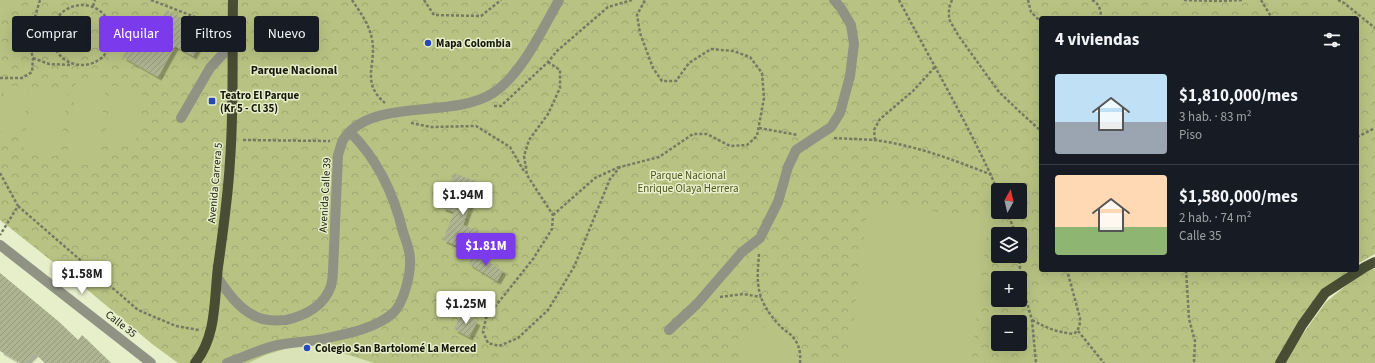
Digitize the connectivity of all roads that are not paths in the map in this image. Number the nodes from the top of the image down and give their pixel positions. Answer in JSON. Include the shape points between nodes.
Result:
{"nodes":[{"id":1,"x":232,"y":0,"type":"edge"},
{"id":2,"x":559,"y":0,"type":"edge"},
{"id":3,"x":834,"y":0,"type":"edge"},
{"id":4,"x":232,"y":16,"type":"edge"},
{"id":5,"x":225,"y":52,"type":"edge"},
{"id":6,"x":232,"y":52,"type":"edge"},
{"id":7,"x":181,"y":118,"type":"dead end"},
{"id":8,"x":350,"y":132,"type":"junction"},
{"id":9,"x":0,"y":245,"type":"edge"},
{"id":10,"x":1375,"y":262,"type":"edge"},
{"id":11,"x":1359,"y":271,"type":"edge"},
{"id":12,"x":1357,"y":272,"type":"edge"},
{"id":13,"x":217,"y":277,"type":"junction"},
{"id":14,"x":669,"y":330,"type":"dead end"},
{"id":15,"x":151,"y":363,"type":"edge"},
{"id":16,"x":195,"y":363,"type":"edge"},
{"id":17,"x":227,"y":363,"type":"edge"},
{"id":18,"x":1280,"y":363,"type":"edge"}],
"edges":[{"from":1,"to":4,"type":"main road","name":"Avenida Carrera 5"},
{"from":2,"to":8,"type":"street","name":"Avenida Calle 39","via":[[524,61],[493,93],[476,101],[446,108],[397,112],[375,117],[356,126]]},
{"from":3,"to":14,"type":"street","via":[[851,25],[854,44],[850,76],[840,113],[831,126],[796,150],[778,202],[760,238],[742,252],[697,304]]},
{"from":5,"to":7,"type":"street","via":[[210,68]]},
{"from":6,"to":13,"type":"main road","name":"Avenida Carrera 5","via":[[231,140]]},
{"from":8,"to":13,"type":"street","name":"Avenida Calle 39","via":[[343,141],[338,155],[333,271],[331,286],[320,304],[296,318],[264,320],[239,305]]},
{"from":8,"to":17,"type":"street","via":[[369,153],[384,178],[400,220],[410,258],[406,287],[400,301],[394,312],[362,329],[323,339],[258,350]]},
{"from":9,"to":15,"type":"street","name":"Calle 35"},
{"from":10,"to":11,"type":"main road"},
{"from":12,"to":18,"type":"main road","via":[[1325,293],[1302,325]]},
{"from":13,"to":16,"type":"main road","name":"Avenida Carrera 5","via":[[210,332],[207,343]]}]}
